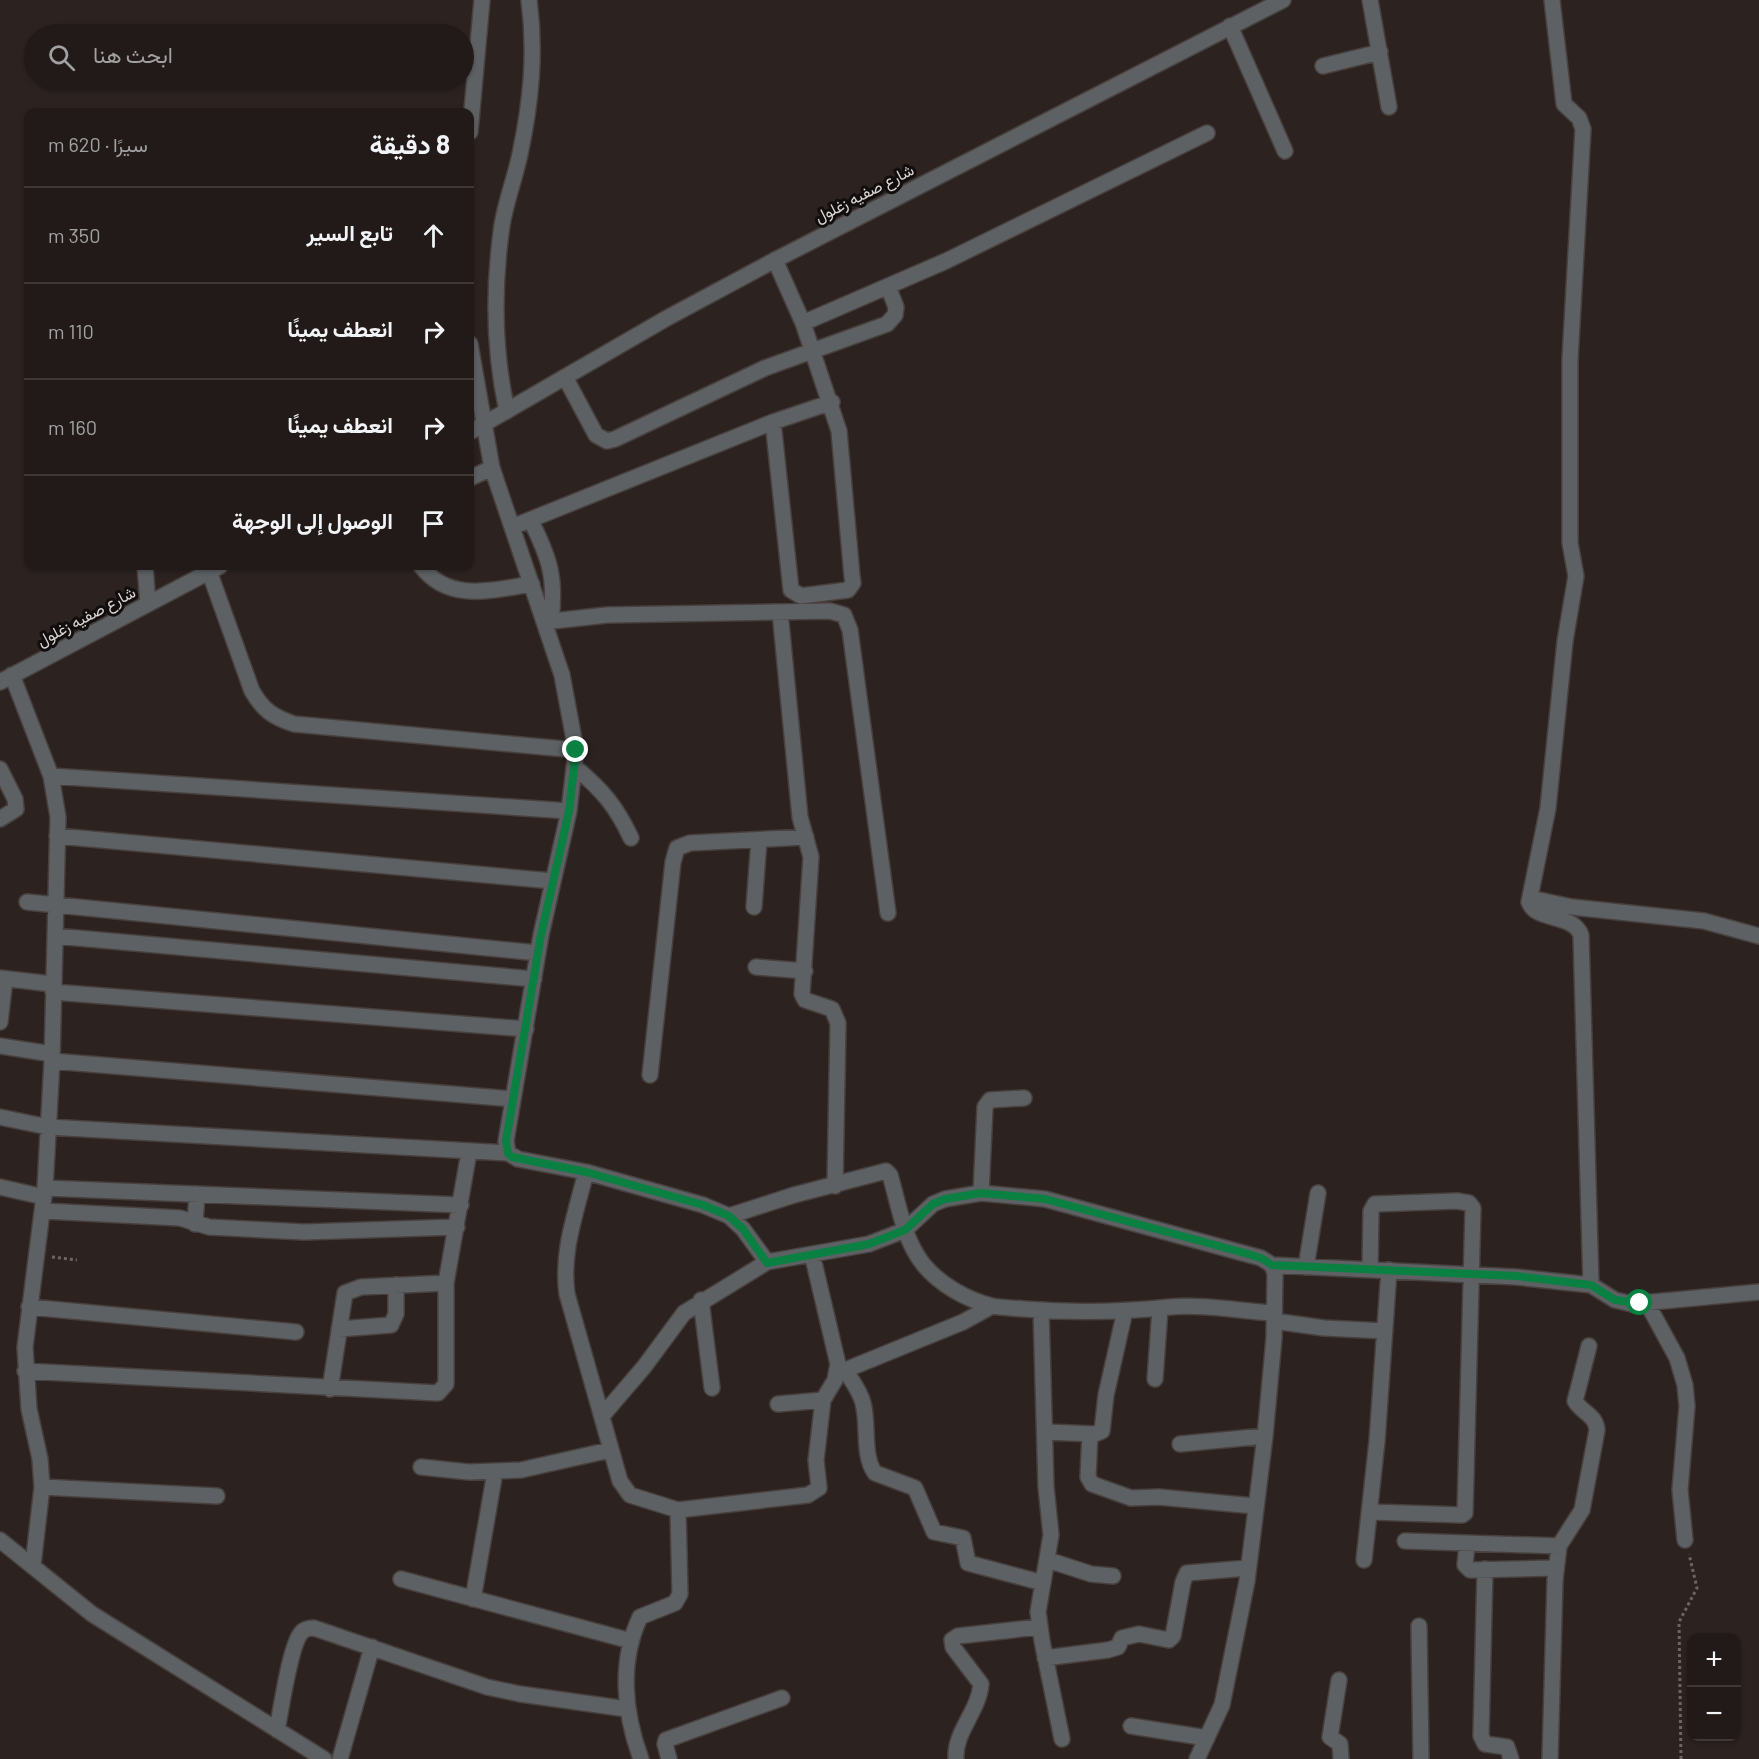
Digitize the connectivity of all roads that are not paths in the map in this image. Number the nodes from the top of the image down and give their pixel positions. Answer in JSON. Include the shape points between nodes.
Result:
{"nodes":[{"id":1,"x":482,"y":0,"type":"edge"},
{"id":2,"x":529,"y":0,"type":"edge"},
{"id":3,"x":1283,"y":0,"type":"edge"},
{"id":4,"x":1370,"y":0,"type":"edge"},
{"id":5,"x":1552,"y":0,"type":"edge"},
{"id":6,"x":1230,"y":26,"type":"junction"},
{"id":7,"x":1380,"y":52,"type":"junction"},
{"id":8,"x":1323,"y":66,"type":"dead end"},
{"id":9,"x":474,"y":88,"type":"edge"},
{"id":10,"x":474,"y":90,"type":"edge"},
{"id":11,"x":1389,"y":107,"type":"dead end"},
{"id":12,"x":472,"y":108,"type":"edge"},
{"id":13,"x":1207,"y":133,"type":"dead end"},
{"id":14,"x":1285,"y":151,"type":"dead end"},
{"id":15,"x":775,"y":260,"type":"junction"},
{"id":16,"x":888,"y":285,"type":"junction"},
{"id":17,"x":803,"y":323,"type":"junction"},
{"id":18,"x":812,"y":349,"type":"junction"},
{"id":19,"x":474,"y":367,"type":"edge"},
{"id":20,"x":565,"y":377,"type":"junction"},
{"id":21,"x":832,"y":402,"type":"junction"},
{"id":22,"x":507,"y":411,"type":"junction"},
{"id":23,"x":773,"y":422,"type":"junction"},
{"id":24,"x":484,"y":424,"type":"junction"},
{"id":25,"x":474,"y":430,"type":"edge"},
{"id":26,"x":492,"y":468,"type":"junction"},
{"id":27,"x":474,"y":476,"type":"edge"},
{"id":28,"x":531,"y":521,"type":"junction"},
{"id":29,"x":512,"y":527,"type":"junction"},
{"id":30,"x":145,"y":570,"type":"edge"},
{"id":31,"x":211,"y":570,"type":"edge"},
{"id":32,"x":216,"y":570,"type":"edge"},
{"id":33,"x":425,"y":570,"type":"edge"},
{"id":34,"x":532,"y":584,"type":"junction"},
{"id":35,"x":148,"y":604,"type":"junction"},
{"id":36,"x":780,"y":612,"type":"junction"},
{"id":37,"x":548,"y":622,"type":"junction"},
{"id":38,"x":6,"y":678,"type":"edge"},
{"id":39,"x":576,"y":750,"type":"junction"},
{"id":40,"x":576,"y":768,"type":"junction"},
{"id":41,"x":0,"y":769,"type":"edge"},
{"id":42,"x":51,"y":776,"type":"junction"},
{"id":43,"x":569,"y":811,"type":"junction"},
{"id":44,"x":0,"y":819,"type":"edge"},
{"id":45,"x":57,"y":836,"type":"junction"},
{"id":46,"x":806,"y":837,"type":"junction"},
{"id":47,"x":631,"y":838,"type":"dead end"},
{"id":48,"x":759,"y":840,"type":"junction"},
{"id":49,"x":553,"y":881,"type":"junction"},
{"id":50,"x":1530,"y":898,"type":"junction"},
{"id":51,"x":27,"y":902,"type":"dead end"},
{"id":52,"x":55,"y":907,"type":"junction"},
{"id":53,"x":754,"y":907,"type":"dead end"},
{"id":54,"x":888,"y":913,"type":"dead end"},
{"id":55,"x":55,"y":936,"type":"junction"},
{"id":56,"x":1759,"y":936,"type":"edge"},
{"id":57,"x":538,"y":953,"type":"junction"},
{"id":58,"x":756,"y":967,"type":"dead end"},
{"id":59,"x":805,"y":971,"type":"junction"},
{"id":60,"x":3,"y":979,"type":"edge"},
{"id":61,"x":534,"y":980,"type":"junction"},
{"id":62,"x":52,"y":988,"type":"junction"},
{"id":63,"x":0,"y":1022,"type":"edge"},
{"id":64,"x":526,"y":1029,"type":"junction"},
{"id":65,"x":0,"y":1046,"type":"edge"},
{"id":66,"x":52,"y":1057,"type":"junction"},
{"id":67,"x":650,"y":1075,"type":"dead end"},
{"id":68,"x":1024,"y":1098,"type":"dead end"},
{"id":69,"x":513,"y":1099,"type":"junction"},
{"id":70,"x":0,"y":1117,"type":"edge"},
{"id":71,"x":48,"y":1127,"type":"junction"},
{"id":72,"x":470,"y":1152,"type":"junction"},
{"id":73,"x":508,"y":1153,"type":"junction"},
{"id":74,"x":586,"y":1172,"type":"junction"},
{"id":75,"x":835,"y":1186,"type":"junction"},
{"id":76,"x":0,"y":1187,"type":"edge"},
{"id":77,"x":981,"y":1193,"type":"junction"},
{"id":78,"x":1318,"y":1193,"type":"dead end"},
{"id":79,"x":197,"y":1194,"type":"junction"},
{"id":80,"x":44,"y":1199,"type":"junction"},
{"id":81,"x":461,"y":1205,"type":"junction"},
{"id":82,"x":729,"y":1216,"type":"junction"},
{"id":83,"x":195,"y":1224,"type":"junction"},
{"id":84,"x":457,"y":1227,"type":"junction"},
{"id":85,"x":905,"y":1230,"type":"junction"},
{"id":86,"x":812,"y":1254,"type":"junction"},
{"id":87,"x":767,"y":1263,"type":"junction"},
{"id":88,"x":1272,"y":1265,"type":"junction"},
{"id":89,"x":1306,"y":1267,"type":"junction"},
{"id":90,"x":1370,"y":1269,"type":"junction"},
{"id":91,"x":1389,"y":1270,"type":"junction"},
{"id":92,"x":1473,"y":1274,"type":"junction"},
{"id":93,"x":446,"y":1283,"type":"junction"},
{"id":94,"x":396,"y":1285,"type":"junction"},
{"id":95,"x":1591,"y":1285,"type":"junction"},
{"id":96,"x":1759,"y":1292,"type":"edge"},
{"id":97,"x":701,"y":1300,"type":"junction"},
{"id":98,"x":1647,"y":1303,"type":"junction"},
{"id":99,"x":992,"y":1306,"type":"junction"},
{"id":100,"x":29,"y":1307,"type":"junction"},
{"id":101,"x":1160,"y":1309,"type":"junction"},
{"id":102,"x":1041,"y":1310,"type":"junction"},
{"id":103,"x":1125,"y":1311,"type":"junction"},
{"id":104,"x":1274,"y":1317,"type":"junction"},
{"id":105,"x":339,"y":1329,"type":"junction"},
{"id":106,"x":1385,"y":1331,"type":"junction"},
{"id":107,"x":296,"y":1332,"type":"dead end"},
{"id":108,"x":1589,"y":1346,"type":"dead end"},
{"id":109,"x":25,"y":1371,"type":"junction"},
{"id":110,"x":841,"y":1372,"type":"junction"},
{"id":111,"x":1155,"y":1379,"type":"dead end"},
{"id":112,"x":712,"y":1388,"type":"dead end"},
{"id":113,"x":330,"y":1389,"type":"junction"},
{"id":114,"x":823,"y":1400,"type":"junction"},
{"id":115,"x":778,"y":1404,"type":"dead end"},
{"id":116,"x":602,"y":1416,"type":"junction"},
{"id":117,"x":1046,"y":1432,"type":"junction"},
{"id":118,"x":1090,"y":1434,"type":"junction"},
{"id":119,"x":1265,"y":1436,"type":"junction"},
{"id":120,"x":1180,"y":1444,"type":"dead end"},
{"id":121,"x":610,"y":1450,"type":"junction"},
{"id":122,"x":421,"y":1467,"type":"dead end"},
{"id":123,"x":495,"y":1472,"type":"junction"},
{"id":124,"x":42,"y":1486,"type":"junction"},
{"id":125,"x":218,"y":1496,"type":"dead end"},
{"id":126,"x":1254,"y":1506,"type":"junction"},
{"id":127,"x":678,"y":1510,"type":"junction"},
{"id":128,"x":1371,"y":1512,"type":"junction"},
{"id":129,"x":0,"y":1540,"type":"edge"},
{"id":130,"x":1685,"y":1540,"type":"road end"},
{"id":131,"x":1405,"y":1541,"type":"dead end"},
{"id":132,"x":1467,"y":1544,"type":"junction"},
{"id":133,"x":1560,"y":1546,"type":"junction"},
{"id":134,"x":1047,"y":1560,"type":"junction"},
{"id":135,"x":1364,"y":1560,"type":"dead end"},
{"id":136,"x":33,"y":1565,"type":"junction"},
{"id":137,"x":1248,"y":1568,"type":"junction"},
{"id":138,"x":1556,"y":1568,"type":"junction"},
{"id":139,"x":1485,"y":1569,"type":"junction"},
{"id":140,"x":1113,"y":1576,"type":"dead end"},
{"id":141,"x":401,"y":1579,"type":"dead end"},
{"id":142,"x":1043,"y":1582,"type":"junction"},
{"id":143,"x":473,"y":1599,"type":"junction"},
{"id":144,"x":1419,"y":1626,"type":"dead end"},
{"id":145,"x":1039,"y":1627,"type":"junction"},
{"id":146,"x":631,"y":1641,"type":"junction"},
{"id":147,"x":372,"y":1647,"type":"junction"},
{"id":148,"x":1045,"y":1658,"type":"junction"},
{"id":149,"x":1339,"y":1680,"type":"dead end"},
{"id":150,"x":782,"y":1698,"type":"dead end"},
{"id":151,"x":627,"y":1709,"type":"junction"},
{"id":152,"x":1131,"y":1726,"type":"dead end"},
{"id":153,"x":277,"y":1730,"type":"junction"},
{"id":154,"x":1207,"y":1738,"type":"junction"},
{"id":155,"x":1062,"y":1739,"type":"dead end"},
{"id":156,"x":324,"y":1759,"type":"edge"},
{"id":157,"x":340,"y":1759,"type":"edge"},
{"id":158,"x":640,"y":1759,"type":"edge"},
{"id":159,"x":669,"y":1759,"type":"edge"},
{"id":160,"x":956,"y":1759,"type":"edge"},
{"id":161,"x":1197,"y":1759,"type":"edge"},
{"id":162,"x":1341,"y":1759,"type":"edge"},
{"id":163,"x":1421,"y":1759,"type":"edge"},
{"id":164,"x":1511,"y":1759,"type":"edge"},
{"id":165,"x":1550,"y":1759,"type":"edge"}],
"edges":[{"from":1,"to":9,"type":"street"},
{"from":2,"to":22,"type":"street","via":[[533,83],[503,222],[495,292],[499,373]]},
{"from":3,"to":6,"type":"street","name":"شارع صفيه زغلول"},
{"from":4,"to":7,"type":"street"},
{"from":5,"to":50,"type":"street","via":[[1564,104],[1579,118],[1583,129],[1570,359],[1570,543],[1576,576],[1565,641],[1548,808]]},
{"from":6,"to":14,"type":"street"},
{"from":6,"to":15,"type":"street","name":"شارع صفيه زغلول"},
{"from":7,"to":8,"type":"street"},
{"from":7,"to":11,"type":"street"},
{"from":10,"to":12,"type":"street"},
{"from":13,"to":16,"type":"street","via":[[946,261]]},
{"from":15,"to":17,"type":"street"},
{"from":15,"to":20,"type":"street","name":"شارع صفيه زغلول"},
{"from":16,"to":17,"type":"street"},
{"from":16,"to":18,"type":"street","via":[[896,307],[892,320]]},
{"from":17,"to":18,"type":"street"},
{"from":18,"to":20,"type":"street","via":[[607,441],[596,435]]},
{"from":18,"to":21,"type":"street"},
{"from":19,"to":24,"type":"street"},
{"from":20,"to":22,"type":"street","name":"شارع صفيه زغلول"},
{"from":21,"to":23,"type":"street"},
{"from":21,"to":23,"type":"street","via":[[843,456],[852,576],[851,587],[844,592],[801,596],[790,590]]},
{"from":22,"to":24,"type":"street","name":"شارع صفيه زغلول"},
{"from":23,"to":28,"type":"street"},
{"from":24,"to":25,"type":"street","name":"شارع صفيه زغلول"},
{"from":24,"to":26,"type":"street"},
{"from":26,"to":27,"type":"street"},
{"from":26,"to":29,"type":"street"},
{"from":28,"to":29,"type":"street"},
{"from":28,"to":37,"type":"street","via":[[553,570],[554,597]]},
{"from":29,"to":34,"type":"street"},
{"from":30,"to":35,"type":"street"},
{"from":31,"to":35,"type":"street","name":"شارع صفيه زغلول"},
{"from":32,"to":39,"type":"street","via":[[252,691],[263,709],[275,718],[294,724]]},
{"from":33,"to":34,"type":"street","via":[[450,590],[483,592]]},
{"from":34,"to":37,"type":"street"},
{"from":35,"to":38,"type":"street","name":"شارع صفيه زغلول"},
{"from":36,"to":37,"type":"street","via":[[607,615]]},
{"from":36,"to":46,"type":"street","via":[[800,817]]},
{"from":36,"to":54,"type":"street","via":[[837,611],[847,622]]},
{"from":37,"to":39,"type":"street"},
{"from":38,"to":42,"type":"street"},
{"from":39,"to":40,"type":"street"},
{"from":40,"to":43,"type":"street"},
{"from":40,"to":47,"type":"street","via":[[604,792]]},
{"from":41,"to":44,"type":"street","via":[[16,809]]},
{"from":42,"to":43,"type":"street"},
{"from":42,"to":45,"type":"street","via":[[57,802]]},
{"from":43,"to":49,"type":"street"},
{"from":45,"to":49,"type":"street"},
{"from":45,"to":52,"type":"street"},
{"from":46,"to":48,"type":"street"},
{"from":46,"to":59,"type":"street","via":[[811,856]]},
{"from":48,"to":53,"type":"street"},
{"from":48,"to":67,"type":"street","via":[[690,843],[677,848]]},
{"from":49,"to":57,"type":"street"},
{"from":50,"to":56,"type":"street","via":[[1572,908],[1704,921]]},
{"from":50,"to":95,"type":"street","via":[[1533,909],[1575,925],[1581,935]]},
{"from":51,"to":52,"type":"street"},
{"from":52,"to":55,"type":"street"},
{"from":52,"to":57,"type":"street"},
{"from":55,"to":61,"type":"street"},
{"from":55,"to":62,"type":"street"},
{"from":57,"to":61,"type":"street"},
{"from":58,"to":59,"type":"street"},
{"from":59,"to":75,"type":"street","via":[[803,998],[832,1009],[838,1023]]},
{"from":60,"to":62,"type":"street"},
{"from":60,"to":63,"type":"street"},
{"from":61,"to":64,"type":"street"},
{"from":62,"to":64,"type":"street"},
{"from":62,"to":66,"type":"street"},
{"from":64,"to":69,"type":"street"},
{"from":65,"to":66,"type":"street"},
{"from":66,"to":69,"type":"street"},
{"from":66,"to":71,"type":"street"},
{"from":68,"to":77,"type":"street","via":[[990,1100],[985,1107]]},
{"from":69,"to":73,"type":"street","via":[[506,1141]]},
{"from":70,"to":71,"type":"street"},
{"from":71,"to":72,"type":"street"},
{"from":71,"to":80,"type":"street"},
{"from":72,"to":73,"type":"street"},
{"from":72,"to":81,"type":"street"},
{"from":73,"to":74,"type":"street","via":[[518,1159]]},
{"from":74,"to":82,"type":"street"},
{"from":74,"to":116,"type":"street","via":[[566,1247],[564,1272]]},
{"from":75,"to":82,"type":"street"},
{"from":75,"to":85,"type":"street","via":[[888,1172]]},
{"from":76,"to":80,"type":"street"},
{"from":77,"to":85,"type":"street","via":[[933,1204]]},
{"from":77,"to":88,"type":"street","via":[[1014,1194],[1082,1208],[1241,1252]]},
{"from":78,"to":89,"type":"street"},
{"from":79,"to":80,"type":"street"},
{"from":79,"to":81,"type":"street"},
{"from":79,"to":83,"type":"street"},
{"from":80,"to":83,"type":"street","via":[[180,1218]]},
{"from":80,"to":100,"type":"street"},
{"from":81,"to":84,"type":"street"},
{"from":82,"to":87,"type":"street"},
{"from":83,"to":84,"type":"street","via":[[304,1232]]},
{"from":84,"to":93,"type":"street"},
{"from":85,"to":86,"type":"street","via":[[869,1244]]},
{"from":85,"to":99,"type":"street","via":[[925,1266],[944,1284],[969,1299]]},
{"from":86,"to":87,"type":"street"},
{"from":86,"to":110,"type":"street"},
{"from":87,"to":97,"type":"street"},
{"from":88,"to":89,"type":"street"},
{"from":88,"to":104,"type":"street"},
{"from":89,"to":90,"type":"street"},
{"from":90,"to":91,"type":"street"},
{"from":90,"to":92,"type":"street","via":[[1371,1211],[1375,1203],[1457,1201],[1468,1203],[1474,1215]]},
{"from":91,"to":92,"type":"street"},
{"from":91,"to":106,"type":"street"},
{"from":92,"to":95,"type":"street"},
{"from":92,"to":128,"type":"street","via":[[1465,1513],[1436,1516]]},
{"from":93,"to":94,"type":"street"},
{"from":93,"to":113,"type":"street","via":[[444,1389],[425,1394]]},
{"from":94,"to":105,"type":"street","via":[[362,1287],[345,1293]]},
{"from":94,"to":105,"type":"street","via":[[396,1314],[391,1324]]},
{"from":95,"to":98,"type":"street","via":[[1615,1300]]},
{"from":96,"to":98,"type":"street"},
{"from":97,"to":112,"type":"street"},
{"from":97,"to":116,"type":"street","via":[[684,1313]]},
{"from":98,"to":130,"type":"street","via":[[1677,1358],[1685,1385],[1680,1496]]},
{"from":99,"to":102,"type":"street"},
{"from":99,"to":110,"type":"street","via":[[963,1322]]},
{"from":100,"to":107,"type":"street"},
{"from":100,"to":109,"type":"street"},
{"from":101,"to":103,"type":"street"},
{"from":101,"to":104,"type":"street"},
{"from":101,"to":111,"type":"street"},
{"from":102,"to":103,"type":"street"},
{"from":102,"to":117,"type":"street"},
{"from":103,"to":118,"type":"street","via":[[1106,1395],[1103,1428]]},
{"from":104,"to":106,"type":"street","via":[[1324,1328]]},
{"from":104,"to":119,"type":"street"},
{"from":105,"to":113,"type":"street"},
{"from":106,"to":128,"type":"street"},
{"from":108,"to":133,"type":"street","via":[[1575,1401],[1593,1418],[1598,1430],[1582,1510]]},
{"from":109,"to":113,"type":"street"},
{"from":109,"to":124,"type":"street"},
{"from":110,"to":114,"type":"street"},
{"from":110,"to":142,"type":"street","via":[[859,1391],[864,1404],[869,1458],[875,1473],[915,1488],[930,1528],[941,1536],[963,1538],[968,1563]]},
{"from":114,"to":115,"type":"street"},
{"from":114,"to":127,"type":"street","via":[[816,1460],[819,1488],[815,1493]]},
{"from":116,"to":121,"type":"street"},
{"from":117,"to":118,"type":"street"},
{"from":117,"to":134,"type":"street","via":[[1051,1535]]},
{"from":118,"to":126,"type":"street","via":[[1088,1477],[1092,1484],[1131,1498]]},
{"from":119,"to":120,"type":"street"},
{"from":119,"to":126,"type":"street"},
{"from":121,"to":123,"type":"street","via":[[529,1469]]},
{"from":121,"to":127,"type":"street","via":[[630,1495]]},
{"from":122,"to":123,"type":"street"},
{"from":123,"to":143,"type":"street"},
{"from":124,"to":125,"type":"street"},
{"from":124,"to":136,"type":"street"},
{"from":126,"to":137,"type":"street"},
{"from":127,"to":146,"type":"street","via":[[680,1593],[675,1603],[640,1617]]},
{"from":128,"to":135,"type":"street"},
{"from":129,"to":136,"type":"street"},
{"from":131,"to":132,"type":"street"},
{"from":132,"to":133,"type":"street"},
{"from":132,"to":139,"type":"street","via":[[1466,1568]]},
{"from":133,"to":138,"type":"street"},
{"from":134,"to":140,"type":"street","via":[[1091,1574]]},
{"from":134,"to":142,"type":"street"},
{"from":136,"to":153,"type":"street","via":[[92,1614]]},
{"from":137,"to":148,"type":"street","via":[[1187,1573],[1169,1640],[1139,1635],[1122,1638],[1118,1647],[1108,1650]]},
{"from":137,"to":154,"type":"street","via":[[1222,1705]]},
{"from":138,"to":139,"type":"street"},
{"from":138,"to":165,"type":"street"},
{"from":139,"to":164,"type":"street","via":[[1481,1736],[1485,1744],[1508,1747]]},
{"from":141,"to":143,"type":"street"},
{"from":142,"to":145,"type":"street"},
{"from":143,"to":146,"type":"street"},
{"from":144,"to":163,"type":"street"},
{"from":145,"to":148,"type":"street"},
{"from":145,"to":160,"type":"street","via":[[958,1636],[952,1640],[953,1647],[981,1684],[957,1745]]},
{"from":146,"to":151,"type":"street"},
{"from":147,"to":151,"type":"street","via":[[487,1687]]},
{"from":147,"to":153,"type":"street","via":[[314,1628],[301,1632]]},
{"from":147,"to":157,"type":"street"},
{"from":148,"to":155,"type":"street"},
{"from":149,"to":162,"type":"street","via":[[1330,1737],[1340,1744]]},
{"from":150,"to":159,"type":"street","via":[[666,1740]]},
{"from":151,"to":158,"type":"street"},
{"from":152,"to":154,"type":"street"},
{"from":153,"to":156,"type":"street"},
{"from":154,"to":161,"type":"street"}]}
